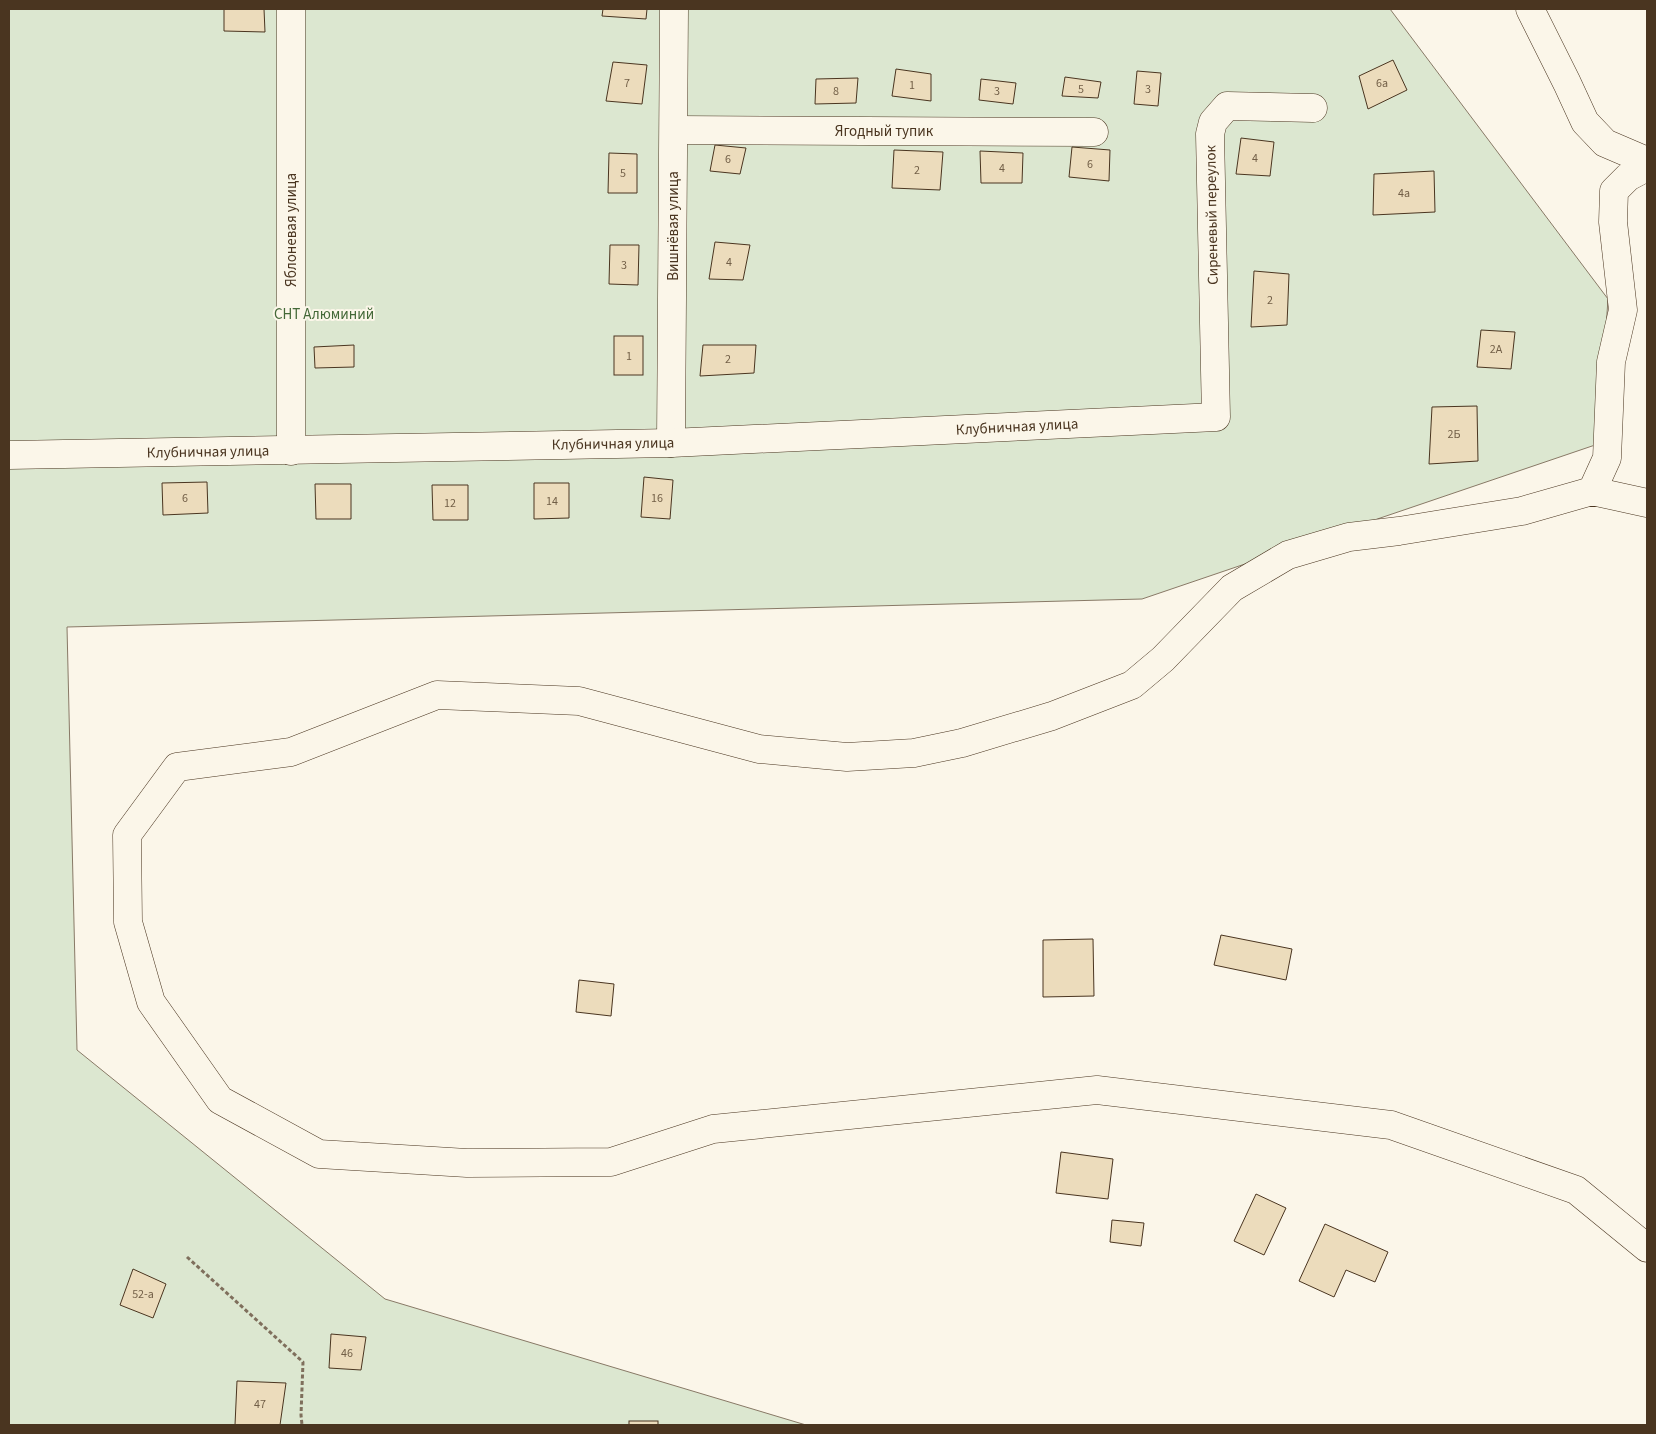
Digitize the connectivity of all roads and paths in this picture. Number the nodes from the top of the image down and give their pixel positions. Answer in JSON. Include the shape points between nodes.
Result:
{"nodes":[{"id":1,"x":290,"y":9,"type":"edge"},
{"id":2,"x":674,"y":9,"type":"edge"},
{"id":3,"x":1530,"y":9,"type":"edge"},
{"id":4,"x":1313,"y":108,"type":"dead end"},
{"id":5,"x":674,"y":130,"type":"junction"},
{"id":6,"x":1094,"y":132,"type":"dead end"},
{"id":7,"x":1647,"y":161,"type":"edge"},
{"id":8,"x":1647,"y":167,"type":"edge"},
{"id":9,"x":1216,"y":417,"type":"joint"},
{"id":10,"x":671,"y":443,"type":"junction"},
{"id":11,"x":291,"y":451,"type":"junction"},
{"id":12,"x":9,"y":455,"type":"edge"},
{"id":13,"x":1592,"y":491,"type":"junction"},
{"id":14,"x":1647,"y":503,"type":"edge"},
{"id":15,"x":1647,"y":1248,"type":"edge"},
{"id":16,"x":187,"y":1257,"type":"dead end"},
{"id":17,"x":302,"y":1425,"type":"edge"}],
"edges":[{"from":1,"to":11,"type":"street","name":"Яблоневая улица"},
{"from":2,"to":5,"type":"street","name":"Вишнёвая улица"},
{"from":3,"to":7,"type":"street","via":[[1585,122],[1606,143]]},
{"from":4,"to":9,"type":"street","name":"Сиреневый переулок","via":[[1227,106],[1212,122]]},
{"from":5,"to":6,"type":"street","name":"Ягодный тупик"},
{"from":5,"to":10,"type":"street","name":"Вишнёвая улица"},
{"from":8,"to":13,"type":"street","via":[[1628,177],[1614,191],[1613,222],[1623,310],[1611,362],[1607,458]]},
{"from":9,"to":10,"type":"street","name":"Клубничная улица"},
{"from":10,"to":11,"type":"street","name":"Клубничная улица"},
{"from":11,"to":12,"type":"street","name":"Клубничная улица"},
{"from":13,"to":14,"type":"street"},
{"from":13,"to":15,"type":"street","via":[[1522,511],[1349,537],[1288,555],[1232,588],[1163,660],[1132,685],[1052,716],[962,743],[914,753],[847,758],[759,749],[579,701],[437,695],[291,752],[177,767],[127,835],[128,922],[151,1002],[220,1100],[319,1154],[467,1163],[611,1162],[713,1128],[1097,1090],[1391,1125],[1576,1190]]},
{"from":16,"to":17,"type":"path","via":[[304,1362]]}]}
